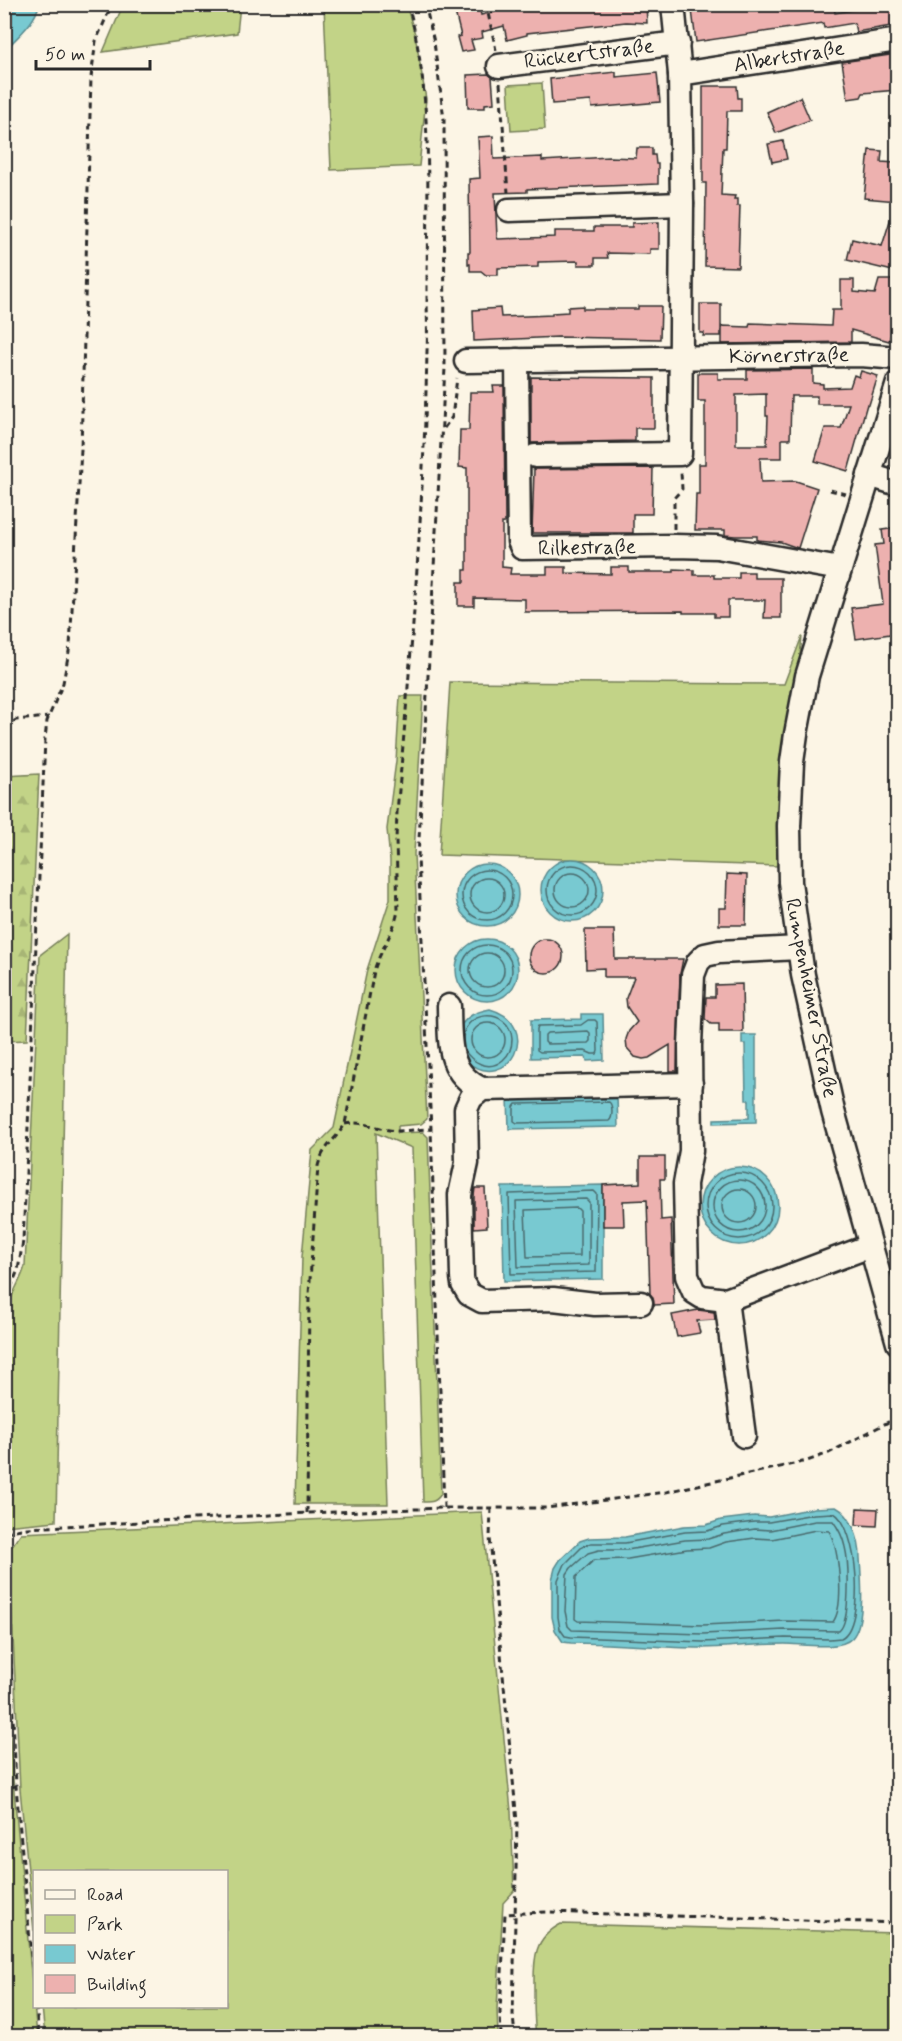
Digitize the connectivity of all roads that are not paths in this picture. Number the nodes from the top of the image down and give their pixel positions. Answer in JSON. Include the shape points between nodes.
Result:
{"nodes":[{"id":1,"x":674,"y":4,"type":"edge"},
{"id":2,"x":897,"y":40,"type":"edge"},
{"id":3,"x":678,"y":43,"type":"junction"},
{"id":4,"x":499,"y":66,"type":"road end"},
{"id":5,"x":680,"y":75,"type":"junction"},
{"id":6,"x":682,"y":204,"type":"junction"},
{"id":7,"x":509,"y":210,"type":"road end"},
{"id":8,"x":681,"y":358,"type":"junction"},
{"id":9,"x":897,"y":358,"type":"edge"},
{"id":10,"x":518,"y":360,"type":"junction"},
{"id":11,"x":466,"y":361,"type":"road end"},
{"id":12,"x":897,"y":383,"type":"edge"},
{"id":13,"x":534,"y":456,"type":"dead end"},
{"id":14,"x":869,"y":475,"type":"junction"},
{"id":15,"x":897,"y":483,"type":"edge"},
{"id":16,"x":840,"y":569,"type":"junction"},
{"id":17,"x":799,"y":948,"type":"junction"},
{"id":18,"x":449,"y":1006,"type":"dead end"},
{"id":19,"x":691,"y":1084,"type":"junction"},
{"id":20,"x":482,"y":1089,"type":"junction"},
{"id":21,"x":870,"y":1246,"type":"junction"},
{"id":22,"x":726,"y":1299,"type":"junction"},
{"id":23,"x":641,"y":1304,"type":"dead end"},
{"id":24,"x":897,"y":1343,"type":"edge"},
{"id":25,"x":744,"y":1436,"type":"dead end"}],
"edges":[{"from":1,"to":3,"type":"street","name":"Rückertstraße"},
{"from":2,"to":5,"type":"street","name":"Albertstraße"},
{"from":3,"to":4,"type":"street","name":"Rückertstraße"},
{"from":3,"to":5,"type":"street","name":"Rückertstraße"},
{"from":5,"to":6,"type":"street","name":"Rückertstraße"},
{"from":6,"to":7,"type":"street"},
{"from":6,"to":8,"type":"street","name":"Rückertstraße"},
{"from":8,"to":9,"type":"street","name":"Körnerstraße"},
{"from":8,"to":10,"type":"street","name":"Körnerstraße"},
{"from":8,"to":13,"type":"street","via":[[680,454]]},
{"from":10,"to":11,"type":"street","name":"Körnerstraße"},
{"from":10,"to":16,"type":"street","name":"Rilkestraße","via":[[520,546],[717,547]]},
{"from":12,"to":14,"type":"street","name":"Rumpenheimer Straße"},
{"from":14,"to":15,"type":"street"},
{"from":14,"to":16,"type":"street","name":"Rumpenheimer Straße"},
{"from":16,"to":17,"type":"street","name":"Rumpenheimer Straße","via":[[807,676],[792,762],[790,882]]},
{"from":17,"to":19,"type":"street","via":[[719,952],[705,955],[698,962],[693,975]]},
{"from":17,"to":21,"type":"street","name":"Rumpenheimer Straße","via":[[833,1111]]},
{"from":18,"to":20,"type":"street","via":[[456,1066],[470,1084]]},
{"from":19,"to":20,"type":"street"},
{"from":19,"to":22,"type":"street","via":[[691,1151],[685,1184],[687,1276],[694,1292],[702,1297]]},
{"from":20,"to":23,"type":"street","via":[[466,1109],[467,1163],[460,1195],[465,1290],[483,1301],[554,1299]]},
{"from":21,"to":22,"type":"street"},
{"from":21,"to":24,"type":"street","name":"Rumpenheimer Straße"},
{"from":22,"to":25,"type":"street"}]}
